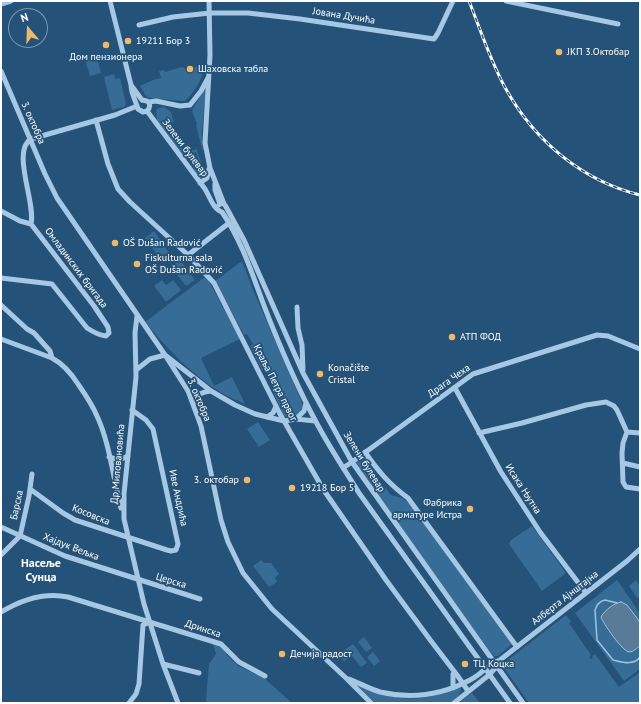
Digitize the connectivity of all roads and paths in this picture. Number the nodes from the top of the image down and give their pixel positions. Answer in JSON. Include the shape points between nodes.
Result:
{"nodes":[{"id":1,"x":11,"y":1,"type":"edge"},
{"id":2,"x":110,"y":1,"type":"edge"},
{"id":3,"x":209,"y":1,"type":"edge"},
{"id":4,"x":453,"y":1,"type":"edge"},
{"id":5,"x":506,"y":1,"type":"edge"},
{"id":6,"x":1,"y":4,"type":"edge"},
{"id":7,"x":210,"y":13,"type":"junction"},
{"id":8,"x":618,"y":24,"type":"dead end"},
{"id":9,"x":139,"y":25,"type":"dead end"},
{"id":10,"x":1,"y":71,"type":"edge"},
{"id":11,"x":210,"y":76,"type":"junction"},
{"id":12,"x":131,"y":85,"type":"junction"},
{"id":13,"x":134,"y":97,"type":"junction"},
{"id":14,"x":139,"y":105,"type":"junction"},
{"id":15,"x":148,"y":107,"type":"junction"},
{"id":16,"x":126,"y":111,"type":"junction"},
{"id":17,"x":96,"y":120,"type":"junction"},
{"id":18,"x":31,"y":139,"type":"junction"},
{"id":19,"x":210,"y":168,"type":"junction"},
{"id":20,"x":200,"y":183,"type":"junction"},
{"id":21,"x":221,"y":207,"type":"junction"},
{"id":22,"x":1,"y":211,"type":"edge"},
{"id":23,"x":229,"y":223,"type":"junction"},
{"id":24,"x":31,"y":224,"type":"junction"},
{"id":25,"x":188,"y":255,"type":"junction"},
{"id":26,"x":1,"y":278,"type":"edge"},
{"id":27,"x":1,"y":305,"type":"edge"},
{"id":28,"x":298,"y":307,"type":"dead end"},
{"id":29,"x":137,"y":316,"type":"junction"},
{"id":30,"x":1,"y":339,"type":"edge"},
{"id":31,"x":302,"y":345,"type":"junction"},
{"id":32,"x":292,"y":349,"type":"junction"},
{"id":33,"x":640,"y":349,"type":"edge"},
{"id":34,"x":165,"y":355,"type":"junction"},
{"id":35,"x":52,"y":358,"type":"junction"},
{"id":36,"x":136,"y":370,"type":"junction"},
{"id":37,"x":303,"y":373,"type":"junction"},
{"id":38,"x":455,"y":388,"type":"junction"},
{"id":39,"x":211,"y":391,"type":"junction"},
{"id":40,"x":193,"y":403,"type":"junction"},
{"id":41,"x":306,"y":403,"type":"junction"},
{"id":42,"x":276,"y":406,"type":"junction"},
{"id":43,"x":132,"y":410,"type":"junction"},
{"id":44,"x":267,"y":417,"type":"junction"},
{"id":45,"x":296,"y":419,"type":"junction"},
{"id":46,"x":284,"y":421,"type":"junction"},
{"id":47,"x":315,"y":421,"type":"junction"},
{"id":48,"x":626,"y":432,"type":"junction"},
{"id":49,"x":479,"y":433,"type":"junction"},
{"id":50,"x":640,"y":433,"type":"edge"},
{"id":51,"x":365,"y":452,"type":"junction"},
{"id":52,"x":128,"y":456,"type":"junction"},
{"id":53,"x":109,"y":457,"type":"junction"},
{"id":54,"x":352,"y":462,"type":"junction"},
{"id":55,"x":623,"y":463,"type":"junction"},
{"id":56,"x":640,"y":467,"type":"edge"},
{"id":57,"x":342,"y":468,"type":"junction"},
{"id":58,"x":32,"y":474,"type":"dead end"},
{"id":59,"x":30,"y":489,"type":"junction"},
{"id":60,"x":640,"y":489,"type":"edge"},
{"id":61,"x":124,"y":519,"type":"junction"},
{"id":62,"x":1,"y":527,"type":"edge"},
{"id":63,"x":20,"y":536,"type":"junction"},
{"id":64,"x":128,"y":538,"type":"junction"},
{"id":65,"x":640,"y":549,"type":"edge"},
{"id":66,"x":1,"y":555,"type":"edge"},
{"id":67,"x":138,"y":580,"type":"junction"},
{"id":68,"x":586,"y":593,"type":"junction"},
{"id":69,"x":200,"y":599,"type":"dead end"},
{"id":70,"x":1,"y":612,"type":"edge"},
{"id":71,"x":150,"y":622,"type":"junction"},
{"id":72,"x":517,"y":647,"type":"junction"},
{"id":73,"x":477,"y":657,"type":"junction"},
{"id":74,"x":444,"y":658,"type":"junction"},
{"id":75,"x":163,"y":664,"type":"junction"},
{"id":76,"x":495,"y":665,"type":"junction"},
{"id":77,"x":485,"y":669,"type":"junction"},
{"id":78,"x":199,"y":673,"type":"dead end"},
{"id":79,"x":453,"y":674,"type":"junction"},
{"id":80,"x":489,"y":675,"type":"junction"},
{"id":81,"x":265,"y":676,"type":"dead end"},
{"id":82,"x":476,"y":676,"type":"junction"},
{"id":83,"x":346,"y":678,"type":"junction"},
{"id":84,"x":480,"y":681,"type":"junction"},
{"id":85,"x":495,"y":682,"type":"junction"},
{"id":86,"x":462,"y":683,"type":"junction"},
{"id":87,"x":453,"y":688,"type":"junction"},
{"id":88,"x":468,"y":691,"type":"junction"},
{"id":89,"x":129,"y":703,"type":"edge"},
{"id":90,"x":178,"y":703,"type":"edge"},
{"id":91,"x":371,"y":703,"type":"edge"},
{"id":92,"x":454,"y":703,"type":"edge"},
{"id":93,"x":510,"y":703,"type":"edge"},
{"id":94,"x":524,"y":703,"type":"edge"}],
"edges":[{"from":1,"to":6,"type":"street"},
{"from":2,"to":12,"type":"street"},
{"from":3,"to":7,"type":"street"},
{"from":4,"to":7,"type":"street","name":"Јована Дучића","via":[[434,38],[274,16]]},
{"from":5,"to":8,"type":"street"},
{"from":7,"to":9,"type":"street","name":"Јована Дучића","via":[[173,17]]},
{"from":7,"to":11,"type":"street"},
{"from":10,"to":18,"type":"street","name":"3. октобра"},
{"from":11,"to":15,"type":"street","via":[[190,104],[180,106],[160,102]]},
{"from":11,"to":19,"type":"street","via":[[205,137]]},
{"from":12,"to":13,"type":"street"},
{"from":12,"to":14,"type":"street"},
{"from":13,"to":14,"type":"street"},
{"from":13,"to":16,"type":"street"},
{"from":14,"to":15,"type":"street","via":[[143,112]]},
{"from":14,"to":15,"type":"street","via":[[146,100]]},
{"from":14,"to":16,"type":"street"},
{"from":15,"to":20,"type":"street","name":"Зелени булевар"},
{"from":16,"to":17,"type":"street"},
{"from":17,"to":18,"type":"street"},
{"from":17,"to":25,"type":"street","name":"Краља Петра првог","via":[[118,189]]},
{"from":18,"to":24,"type":"street","via":[[26,142],[23,150],[23,162],[32,215]]},
{"from":18,"to":29,"type":"street","name":"3. октобра","via":[[57,198]]},
{"from":19,"to":20,"type":"street","via":[[207,178]]},
{"from":19,"to":21,"type":"street","via":[[215,184],[219,188]]},
{"from":20,"to":21,"type":"street","name":"Зелени булевар"},
{"from":21,"to":23,"type":"street","name":"Зелени булевар"},
{"from":21,"to":32,"type":"street","name":"Зелени булевар","via":[[244,240]]},
{"from":22,"to":24,"type":"street","name":"Омладинских бригада"},
{"from":23,"to":25,"type":"street"},
{"from":23,"to":41,"type":"street","name":"Зелени булевар","via":[[241,245]]},
{"from":24,"to":26,"type":"street","name":"Омладинских бригада","via":[[94,306],[109,331],[106,336],[87,328],[52,284]]},
{"from":25,"to":42,"type":"street","name":"Краља Петра првог","via":[[217,288]]},
{"from":27,"to":35,"type":"street","via":[[34,333],[50,351]]},
{"from":28,"to":31,"type":"street","via":[[298,328]]},
{"from":29,"to":34,"type":"street","name":"3. октобра"},
{"from":29,"to":36,"type":"street","name":"Др Миловановића","via":[[134,336]]},
{"from":30,"to":35,"type":"street"},
{"from":31,"to":32,"type":"street","via":[[298,350]]},
{"from":31,"to":37,"type":"street"},
{"from":32,"to":37,"type":"street","name":"Зелени булевар"},
{"from":33,"to":38,"type":"street","name":"Драга Чеха","via":[[604,335],[590,337],[483,370],[473,374]]},
{"from":34,"to":36,"type":"street","via":[[150,359]]},
{"from":34,"to":39,"type":"street"},
{"from":34,"to":40,"type":"street","name":"3. октобра","via":[[182,380]]},
{"from":35,"to":53,"type":"street","via":[[72,375],[91,404],[102,430]]},
{"from":36,"to":43,"type":"street","name":"Др Миловановића"},
{"from":37,"to":54,"type":"street","name":"Зелени булевар"},
{"from":38,"to":49,"type":"street","name":"Исака Њутна"},
{"from":38,"to":51,"type":"street","name":"Драга Чеха"},
{"from":39,"to":40,"type":"street","via":[[202,392]]},
{"from":39,"to":44,"type":"street","via":[[235,405]]},
{"from":40,"to":83,"type":"street","name":"3. октобра","via":[[201,426],[221,520],[236,560],[272,609]]},
{"from":41,"to":45,"type":"street","via":[[304,411]]},
{"from":41,"to":47,"type":"street","name":"Зелени булевар"},
{"from":42,"to":44,"type":"street","via":[[273,413]]},
{"from":42,"to":46,"type":"street","name":"Краља Петра првог"},
{"from":43,"to":52,"type":"street","name":"Др Миловановића"},
{"from":43,"to":64,"type":"street","name":"Иве Андрића","via":[[153,429],[178,545],[176,550],[171,551]]},
{"from":44,"to":46,"type":"street"},
{"from":45,"to":46,"type":"street"},
{"from":45,"to":47,"type":"street"},
{"from":46,"to":74,"type":"street","name":"Краља Петра првог","via":[[326,494]]},
{"from":47,"to":57,"type":"street","name":"Зелени булевар"},
{"from":48,"to":49,"type":"street","via":[[617,410],[603,402]]},
{"from":48,"to":50,"type":"street"},
{"from":48,"to":55,"type":"street","via":[[622,448]]},
{"from":49,"to":68,"type":"street","name":"Исака Њутна","via":[[533,522]]},
{"from":51,"to":54,"type":"street","name":"Драга Чеха"},
{"from":51,"to":72,"type":"street","via":[[386,480],[408,498]]},
{"from":52,"to":53,"type":"street","via":[[119,460]]},
{"from":52,"to":61,"type":"street","name":"Др Миловановића"},
{"from":53,"to":61,"type":"street"},
{"from":54,"to":57,"type":"street","name":"Драга Чеха"},
{"from":54,"to":76,"type":"street","name":"Зелени булевар"},
{"from":55,"to":56,"type":"street"},
{"from":55,"to":60,"type":"street","via":[[624,485]]},
{"from":57,"to":73,"type":"street","name":"Зелени булевар"},
{"from":58,"to":59,"type":"street","name":"Барска"},
{"from":59,"to":63,"type":"street","name":"Барска"},
{"from":59,"to":64,"type":"street","name":"Косовска","via":[[75,520]]},
{"from":61,"to":64,"type":"street","name":"Др Миловановића"},
{"from":62,"to":63,"type":"street","name":"Хајдук Вељка"},
{"from":63,"to":66,"type":"street","name":"Барска"},
{"from":63,"to":67,"type":"street","name":"Хајдук Вељка","via":[[66,556]]},
{"from":64,"to":67,"type":"street","name":"Др Миловановића"},
{"from":65,"to":68,"type":"street","name":"Алберта Ајнштајна"},
{"from":67,"to":69,"type":"street","name":"Церска"},
{"from":67,"to":71,"type":"street","name":"Др Миловановића"},
{"from":68,"to":72,"type":"street","name":"Алберта Ајнштајна"},
{"from":70,"to":71,"type":"street","name":"Дринска","via":[[39,597],[54,595]]},
{"from":71,"to":75,"type":"street","name":"Др Миловановића"},
{"from":71,"to":81,"type":"street","name":"Дринска","via":[[221,644],[239,662]]},
{"from":71,"to":89,"type":"street","via":[[143,625],[139,684],[136,694]]},
{"from":72,"to":76,"type":"street","name":"Алберта Ајнштајна"},
{"from":73,"to":77,"type":"street","name":"Зелени булевар"},
{"from":73,"to":82,"type":"street"},
{"from":74,"to":79,"type":"street","name":"Краља Петра првог"},
{"from":74,"to":86,"type":"street","name":"Краља Петра првог"},
{"from":75,"to":78,"type":"street"},
{"from":75,"to":90,"type":"street","name":"Др Миловановића"},
{"from":76,"to":77,"type":"street"},
{"from":76,"to":80,"type":"street"},
{"from":76,"to":94,"type":"street","name":"Зелени булевар"},
{"from":77,"to":80,"type":"street","name":"Зелени булевар"},
{"from":77,"to":82,"type":"street"},
{"from":79,"to":86,"type":"street","name":"Краља Петра првог"},
{"from":79,"to":87,"type":"street"},
{"from":80,"to":84,"type":"street"},
{"from":80,"to":85,"type":"street","name":"Зелени булевар"},
{"from":82,"to":86,"type":"street"},
{"from":83,"to":87,"type":"street","via":[[379,691],[395,694],[432,694]]},
{"from":83,"to":91,"type":"street","name":"3. октобра"},
{"from":84,"to":85,"type":"street"},
{"from":84,"to":88,"type":"street"},
{"from":85,"to":93,"type":"street","name":"Зелени булевар"},
{"from":86,"to":87,"type":"street"},
{"from":86,"to":88,"type":"street","name":"Краља Петра првог"},
{"from":88,"to":92,"type":"street"}]}
